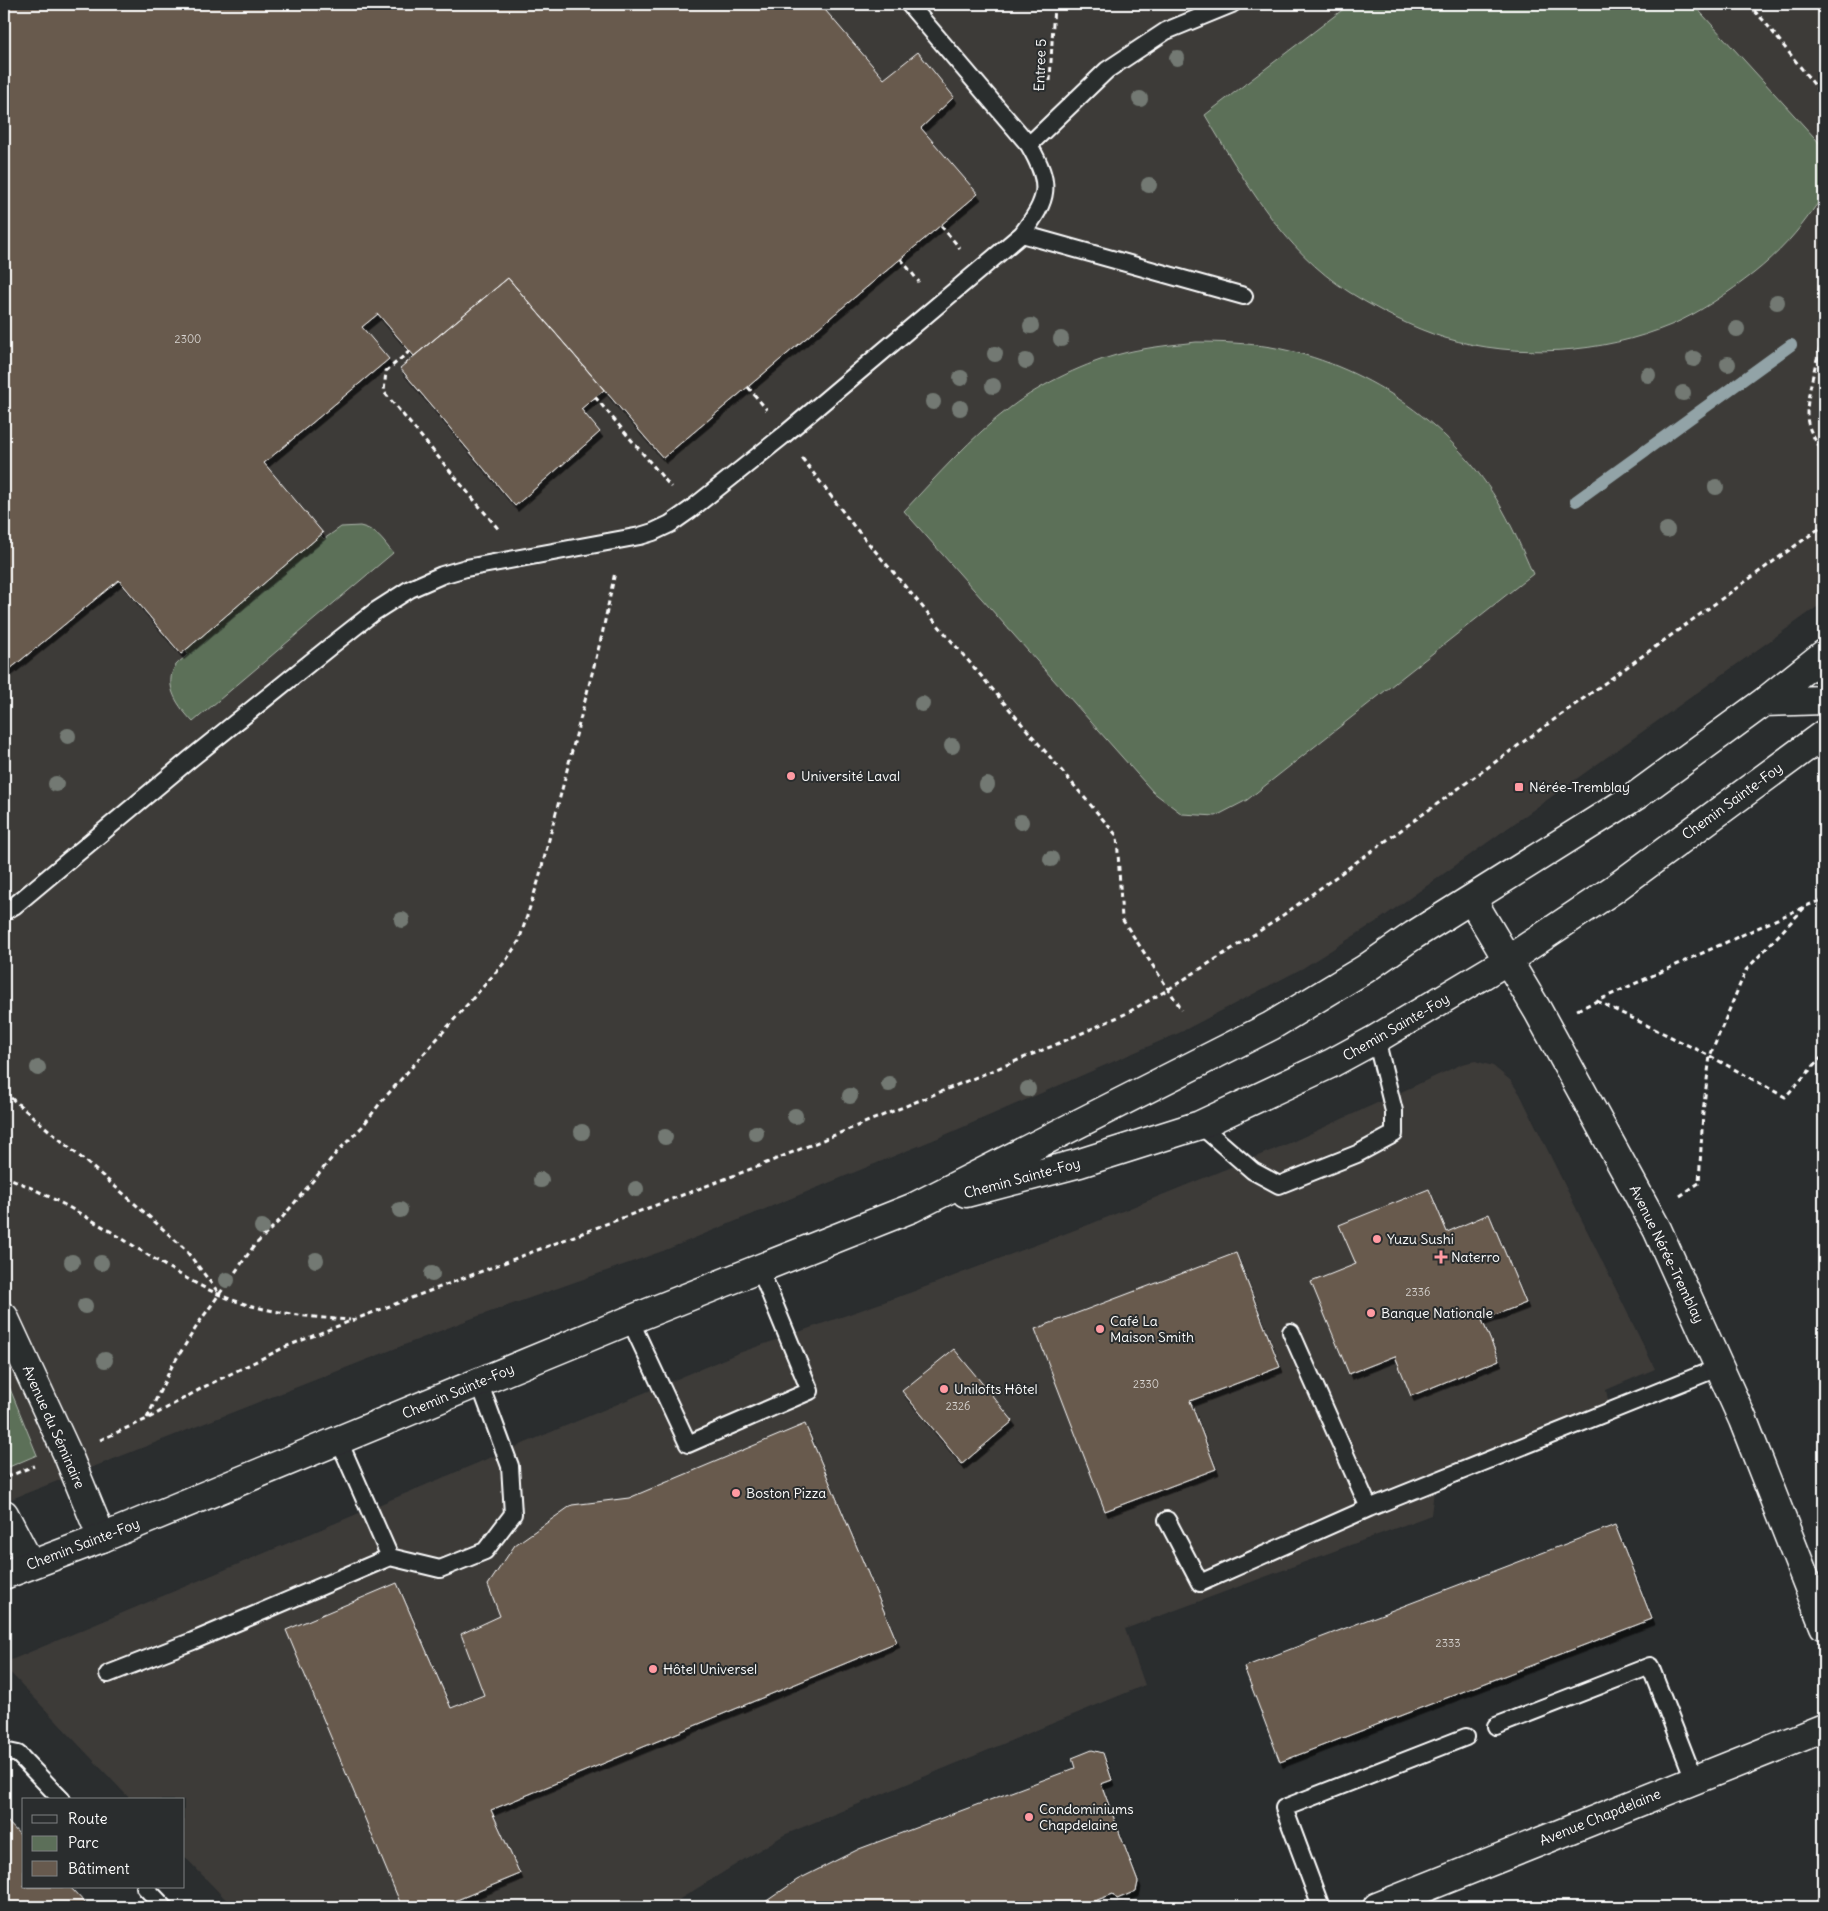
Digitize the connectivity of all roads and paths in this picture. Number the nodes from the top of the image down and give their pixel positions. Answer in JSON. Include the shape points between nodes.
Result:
{"nodes":[{"id":1,"x":909,"y":4,"type":"edge"},
{"id":2,"x":1054,"y":4,"type":"edge"},
{"id":3,"x":1232,"y":4,"type":"edge"},
{"id":4,"x":1748,"y":4,"type":"edge"},
{"id":5,"x":1824,"y":97,"type":"edge"},
{"id":6,"x":1048,"y":127,"type":"junction"},
{"id":7,"x":1029,"y":145,"type":"junction"},
{"id":8,"x":1022,"y":234,"type":"junction"},
{"id":9,"x":1244,"y":296,"type":"dead end"},
{"id":10,"x":1824,"y":332,"type":"edge"},
{"id":11,"x":410,"y":351,"type":"dead end"},
{"id":12,"x":594,"y":396,"type":"dead end"},
{"id":13,"x":784,"y":435,"type":"junction"},
{"id":14,"x":1824,"y":454,"type":"edge"},
{"id":15,"x":690,"y":510,"type":"junction"},
{"id":16,"x":1824,"y":525,"type":"edge"},
{"id":17,"x":622,"y":540,"type":"junction"},
{"id":18,"x":523,"y":558,"type":"junction"},
{"id":19,"x":1824,"y":654,"type":"edge"},
{"id":20,"x":1824,"y":700,"type":"edge"},
{"id":21,"x":1764,"y":702,"type":"junction"},
{"id":22,"x":1824,"y":734,"type":"edge"},
{"id":23,"x":1824,"y":899,"type":"edge"},
{"id":24,"x":1472,"y":900,"type":"junction"},
{"id":25,"x":1806,"y":906,"type":"junction"},
{"id":26,"x":4,"y":912,"type":"edge"},
{"id":27,"x":1508,"y":960,"type":"junction"},
{"id":28,"x":1169,"y":989,"type":"junction"},
{"id":29,"x":1596,"y":1000,"type":"junction"},
{"id":30,"x":1182,"y":1010,"type":"dead end"},
{"id":31,"x":1545,"y":1026,"type":"junction"},
{"id":32,"x":1376,"y":1040,"type":"junction"},
{"id":33,"x":1710,"y":1056,"type":"junction"},
{"id":34,"x":1821,"y":1058,"type":"dead end"},
{"id":35,"x":4,"y":1092,"type":"edge"},
{"id":36,"x":1200,"y":1125,"type":"junction"},
{"id":37,"x":4,"y":1176,"type":"edge"},
{"id":38,"x":912,"y":1208,"type":"junction"},
{"id":39,"x":1650,"y":1216,"type":"junction"},
{"id":40,"x":759,"y":1267,"type":"junction"},
{"id":41,"x":219,"y":1294,"type":"junction"},
{"id":42,"x":4,"y":1317,"type":"edge"},
{"id":43,"x":353,"y":1320,"type":"junction"},
{"id":44,"x":630,"y":1320,"type":"junction"},
{"id":45,"x":1291,"y":1332,"type":"dead end"},
{"id":46,"x":1720,"y":1367,"type":"junction"},
{"id":47,"x":479,"y":1382,"type":"junction"},
{"id":48,"x":147,"y":1419,"type":"junction"},
{"id":49,"x":339,"y":1441,"type":"junction"},
{"id":50,"x":94,"y":1442,"type":"dead end"},
{"id":51,"x":41,"y":1463,"type":"dead end"},
{"id":52,"x":10,"y":1476,"type":"dead end"},
{"id":53,"x":1369,"y":1508,"type":"junction"},
{"id":54,"x":4,"y":1514,"type":"edge"},
{"id":55,"x":1167,"y":1520,"type":"dead end"},
{"id":56,"x":102,"y":1538,"type":"junction"},
{"id":57,"x":390,"y":1557,"type":"junction"},
{"id":58,"x":30,"y":1564,"type":"junction"},
{"id":59,"x":4,"y":1575,"type":"edge"},
{"id":60,"x":1824,"y":1626,"type":"edge"},
{"id":61,"x":108,"y":1674,"type":"dead end"},
{"id":62,"x":1496,"y":1726,"type":"dead end"},
{"id":63,"x":1824,"y":1728,"type":"edge"},
{"id":64,"x":1466,"y":1737,"type":"dead end"},
{"id":65,"x":4,"y":1752,"type":"edge"},
{"id":66,"x":1694,"y":1779,"type":"junction"},
{"id":67,"x":60,"y":1798,"type":"edge"},
{"id":68,"x":146,"y":1888,"type":"edge"},
{"id":69,"x":1391,"y":1905,"type":"edge"},
{"id":70,"x":164,"y":1907,"type":"edge"},
{"id":71,"x":1320,"y":1907,"type":"edge"}],
"edges":[{"from":1,"to":7,"type":"lane"},
{"from":2,"to":6,"type":"path","name":"Entree 5"},
{"from":3,"to":6,"type":"lane","via":[[1166,31],[1107,70]]},
{"from":4,"to":5,"type":"path"},
{"from":6,"to":7,"type":"lane"},
{"from":7,"to":8,"type":"lane","via":[[1039,162],[1044,197],[1038,214]]},
{"from":8,"to":9,"type":"lane"},
{"from":8,"to":13,"type":"lane"},
{"from":10,"to":14,"type":"path","via":[[1806,409],[1812,435]]},
{"from":11,"to":18,"type":"path","via":[[386,371],[384,392]]},
{"from":12,"to":15,"type":"path"},
{"from":13,"to":15,"type":"lane"},
{"from":13,"to":28,"type":"path","via":[[853,525],[1117,836],[1122,919]]},
{"from":15,"to":17,"type":"lane","via":[[653,532]]},
{"from":16,"to":28,"type":"path","via":[[1272,923]]},
{"from":17,"to":18,"type":"lane"},
{"from":17,"to":41,"type":"path","via":[[565,780],[519,941],[362,1127],[254,1246]]},
{"from":18,"to":26,"type":"lane","via":[[442,575],[416,586],[374,612]]},
{"from":19,"to":21,"type":"main road","name":"Chemin Sainte-Foy"},
{"from":20,"to":21,"type":"main road"},
{"from":21,"to":24,"type":"main road","name":"Chemin Sainte-Foy","via":[[1637,795]]},
{"from":22,"to":27,"type":"main road","name":"Chemin Sainte-Foy","via":[[1614,889]]},
{"from":23,"to":25,"type":"path"},
{"from":24,"to":27,"type":"main road","name":"Avenue Nérée-Tremblay"},
{"from":24,"to":38,"type":"main road","name":"Chemin Sainte-Foy","via":[[1271,1026]]},
{"from":25,"to":29,"type":"path"},
{"from":25,"to":33,"type":"path","via":[[1746,970]]},
{"from":27,"to":31,"type":"main road","name":"Avenue Nérée-Tremblay"},
{"from":27,"to":32,"type":"main road","name":"Chemin Sainte-Foy"},
{"from":28,"to":30,"type":"path"},
{"from":28,"to":43,"type":"path","via":[[1125,1014],[1055,1045],[759,1166]]},
{"from":29,"to":31,"type":"path"},
{"from":29,"to":33,"type":"path"},
{"from":31,"to":39,"type":"main road","name":"Avenue Nérée-Tremblay"},
{"from":32,"to":36,"type":"main road","name":"Chemin Sainte-Foy"},
{"from":32,"to":36,"type":"lane","via":[[1394,1111],[1394,1134],[1356,1154],[1279,1185],[1254,1171]]},
{"from":33,"to":34,"type":"path","via":[[1785,1097]]},
{"from":33,"to":39,"type":"path","via":[[1699,1183]]},
{"from":35,"to":41,"type":"path","via":[[184,1248]]},
{"from":36,"to":38,"type":"main road","name":"Chemin Sainte-Foy","via":[[1080,1163]]},
{"from":37,"to":41,"type":"path","via":[[54,1199]]},
{"from":38,"to":40,"type":"main road","name":"Chemin Sainte-Foy"},
{"from":39,"to":46,"type":"main road","name":"Avenue Nérée-Tremblay"},
{"from":40,"to":44,"type":"main road","name":"Chemin Sainte-Foy"},
{"from":40,"to":44,"type":"lane","via":[[810,1391],[688,1444]]},
{"from":41,"to":43,"type":"path","via":[[305,1317]]},
{"from":41,"to":48,"type":"path","via":[[172,1366]]},
{"from":42,"to":56,"type":"main road","name":"Avenue du Séminaire"},
{"from":43,"to":48,"type":"path","via":[[250,1363]]},
{"from":44,"to":47,"type":"main road","name":"Chemin Sainte-Foy"},
{"from":45,"to":53,"type":"lane"},
{"from":46,"to":53,"type":"lane"},
{"from":46,"to":60,"type":"main road","name":"Avenue Nérée-Tremblay"},
{"from":47,"to":49,"type":"main road","name":"Chemin Sainte-Foy"},
{"from":47,"to":57,"type":"lane","via":[[510,1466],[513,1514],[485,1552],[440,1569]]},
{"from":48,"to":50,"type":"path"},
{"from":49,"to":56,"type":"main road","name":"Chemin Sainte-Foy"},
{"from":49,"to":57,"type":"lane"},
{"from":51,"to":52,"type":"path"},
{"from":53,"to":55,"type":"lane","via":[[1200,1583]]},
{"from":54,"to":58,"type":"main road"},
{"from":56,"to":58,"type":"main road","name":"Chemin Sainte-Foy"},
{"from":57,"to":61,"type":"lane","via":[[193,1642]]},
{"from":58,"to":59,"type":"main road","name":"Chemin Sainte-Foy"},
{"from":62,"to":66,"type":"lane","via":[[1650,1666]]},
{"from":63,"to":66,"type":"main road","name":"Avenue Chapdelaine"},
{"from":64,"to":71,"type":"lane","via":[[1284,1808]]},
{"from":65,"to":67,"type":"lane","via":[[18,1754]]},
{"from":66,"to":69,"type":"main road","name":"Avenue Chapdelaine"},
{"from":68,"to":70,"type":"lane"}]}
